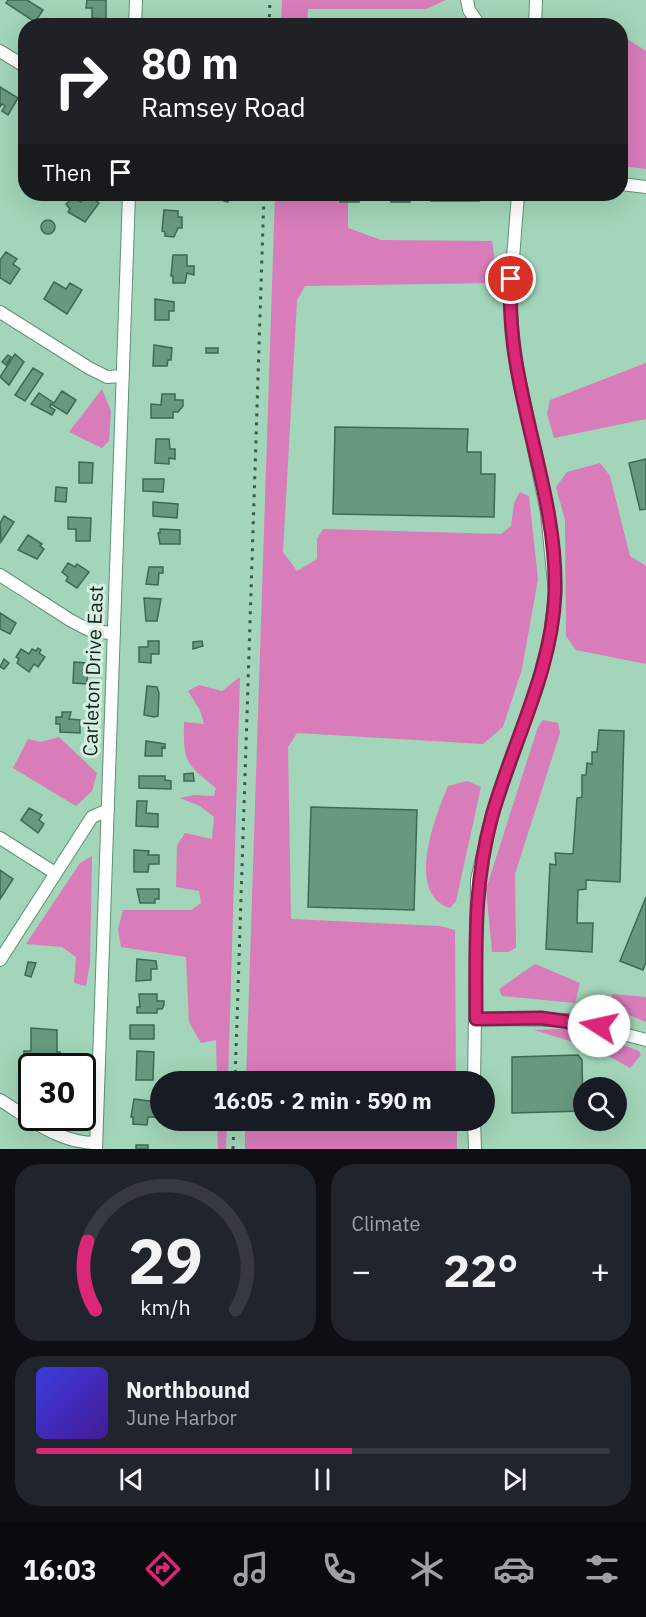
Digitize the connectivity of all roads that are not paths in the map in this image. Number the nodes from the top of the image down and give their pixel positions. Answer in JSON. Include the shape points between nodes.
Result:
{"nodes":[{"id":1,"x":136,"y":0,"type":"edge"},
{"id":2,"x":467,"y":0,"type":"edge"},
{"id":3,"x":536,"y":0,"type":"edge"},
{"id":4,"x":135,"y":18,"type":"edge"},
{"id":5,"x":473,"y":18,"type":"edge"},
{"id":6,"x":535,"y":18,"type":"edge"},
{"id":7,"x":0,"y":51,"type":"edge"},
{"id":8,"x":18,"y":62,"type":"edge"},
{"id":9,"x":628,"y":185,"type":"edge"},
{"id":10,"x":646,"y":187,"type":"edge"},
{"id":11,"x":129,"y":201,"type":"edge"},
{"id":12,"x":517,"y":201,"type":"edge"},
{"id":13,"x":0,"y":312,"type":"edge"},
{"id":14,"x":123,"y":376,"type":"junction"},
{"id":15,"x":0,"y":574,"type":"edge"},
{"id":16,"x":114,"y":634,"type":"junction"},
{"id":17,"x":108,"y":810,"type":"junction"},
{"id":18,"x":0,"y":838,"type":"edge"},
{"id":19,"x":55,"y":873,"type":"junction"},
{"id":20,"x":0,"y":960,"type":"edge"},
{"id":21,"x":476,"y":1019,"type":"junction"},
{"id":22,"x":646,"y":1040,"type":"edge"},
{"id":23,"x":474,"y":1071,"type":"edge"},
{"id":24,"x":0,"y":1100,"type":"edge"},
{"id":25,"x":474,"y":1131,"type":"edge"},
{"id":26,"x":96,"y":1146,"type":"edge"},
{"id":27,"x":475,"y":1149,"type":"edge"}],
"edges":[{"from":1,"to":4,"type":"street"},
{"from":2,"to":5,"type":"street"},
{"from":3,"to":6,"type":"street"},
{"from":7,"to":8,"type":"street"},
{"from":9,"to":10,"type":"street"},
{"from":11,"to":14,"type":"street","name":"Carleton Drive East"},
{"from":12,"to":21,"type":"street","via":[[510,297],[514,352],[548,513],[555,593],[550,636],[537,687],[492,814],[477,880]]},
{"from":13,"to":14,"type":"street","via":[[88,368],[107,376]]},
{"from":14,"to":16,"type":"street","name":"Carleton Drive East"},
{"from":15,"to":16,"type":"street","via":[[87,629]]},
{"from":16,"to":17,"type":"street","name":"Carleton Drive East"},
{"from":17,"to":19,"type":"street","via":[[92,817]]},
{"from":17,"to":26,"type":"street","name":"Carleton Drive East"},
{"from":18,"to":19,"type":"street"},
{"from":19,"to":20,"type":"street"},
{"from":21,"to":22,"type":"street","via":[[571,1020]]},
{"from":21,"to":23,"type":"street"},
{"from":24,"to":26,"type":"street","via":[[61,1138]]},
{"from":25,"to":27,"type":"street"}]}
